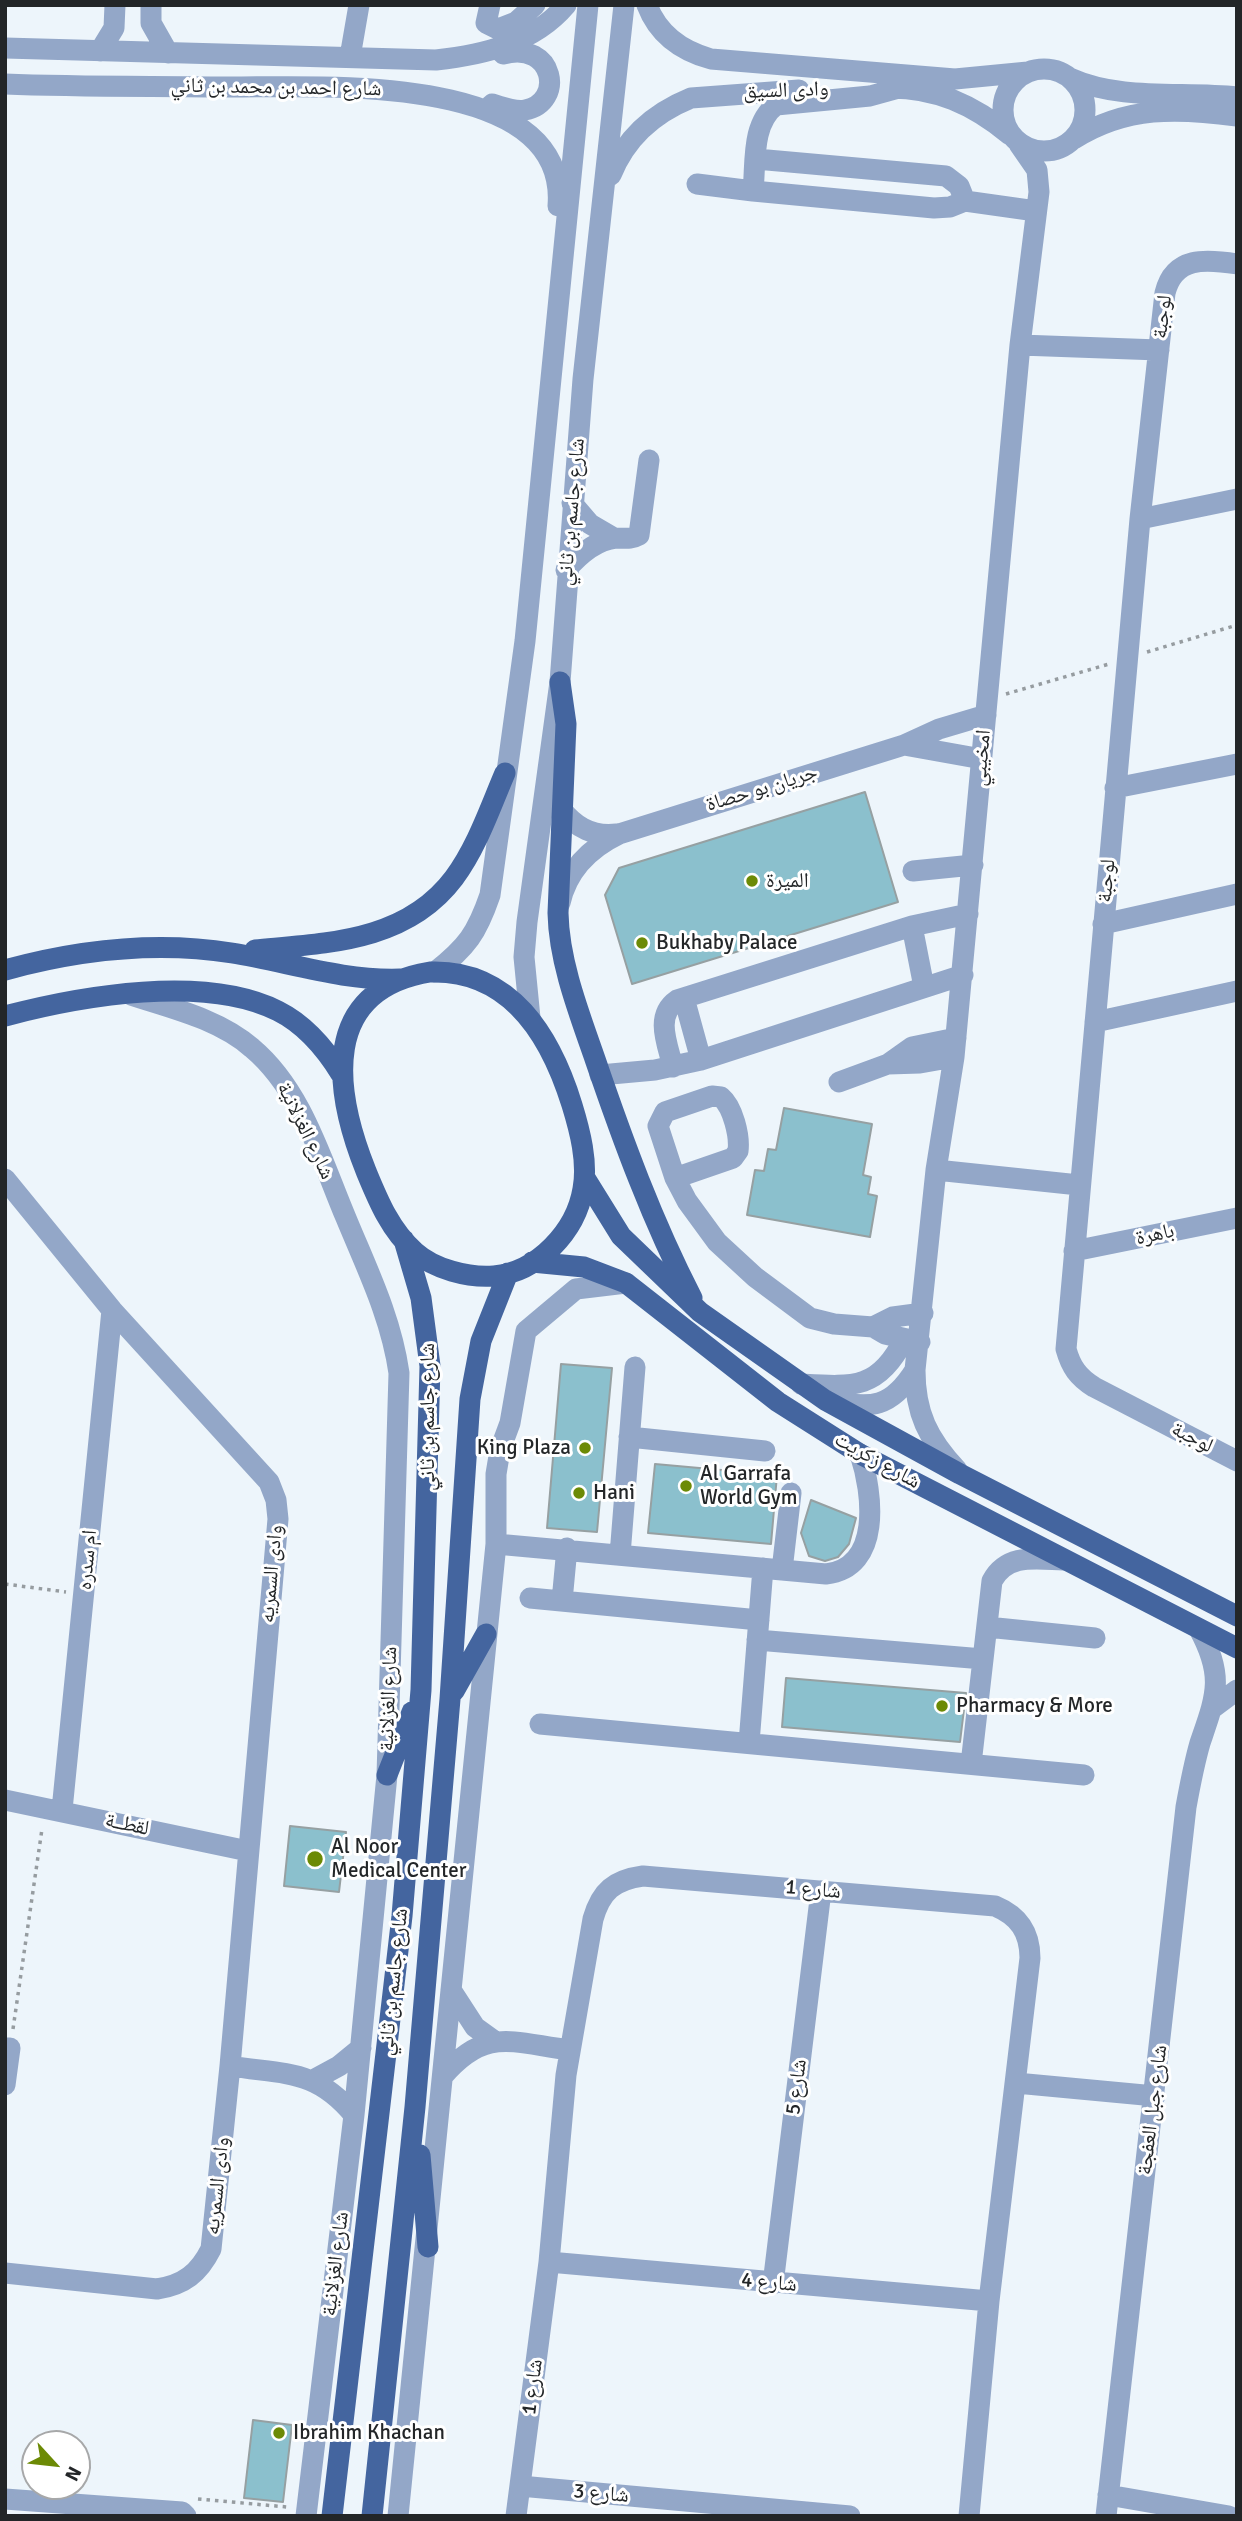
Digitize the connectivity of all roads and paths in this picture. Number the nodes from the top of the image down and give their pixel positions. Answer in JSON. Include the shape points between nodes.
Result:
{"nodes":[{"id":1,"x":115,"y":5,"type":"edge"},
{"id":2,"x":150,"y":5,"type":"edge"},
{"id":3,"x":359,"y":5,"type":"edge"},
{"id":4,"x":490,"y":5,"type":"edge"},
{"id":5,"x":535,"y":5,"type":"edge"},
{"id":6,"x":566,"y":5,"type":"edge"},
{"id":7,"x":588,"y":5,"type":"edge"},
{"id":8,"x":624,"y":5,"type":"edge"},
{"id":9,"x":647,"y":5,"type":"edge"},
{"id":10,"x":5,"y":48,"type":"edge"},
{"id":11,"x":100,"y":51,"type":"junction"},
{"id":12,"x":168,"y":53,"type":"junction"},
{"id":13,"x":469,"y":55,"type":"junction"},
{"id":14,"x":351,"y":57,"type":"junction"},
{"id":15,"x":1028,"y":72,"type":"junction"},
{"id":16,"x":1067,"y":76,"type":"junction"},
{"id":17,"x":5,"y":84,"type":"edge"},
{"id":18,"x":899,"y":88,"type":"junction"},
{"id":19,"x":1237,"y":97,"type":"edge"},
{"id":20,"x":459,"y":102,"type":"junction"},
{"id":21,"x":1237,"y":116,"type":"edge"},
{"id":22,"x":1014,"y":139,"type":"junction"},
{"id":23,"x":1069,"y":142,"type":"junction"},
{"id":24,"x":756,"y":159,"type":"junction"},
{"id":25,"x":697,"y":184,"type":"dead end"},
{"id":26,"x":753,"y":191,"type":"junction"},
{"id":27,"x":603,"y":200,"type":"junction"},
{"id":28,"x":965,"y":201,"type":"junction"},
{"id":29,"x":1037,"y":201,"type":"junction"},
{"id":30,"x":563,"y":259,"type":"junction"},
{"id":31,"x":1237,"y":264,"type":"edge"},
{"id":32,"x":1020,"y":345,"type":"junction"},
{"id":33,"x":1159,"y":350,"type":"junction"},
{"id":34,"x":649,"y":460,"type":"dead end"},
{"id":35,"x":1237,"y":499,"type":"edge"},
{"id":36,"x":572,"y":503,"type":"junction"},
{"id":37,"x":1140,"y":519,"type":"junction"},
{"id":38,"x":614,"y":538,"type":"junction"},
{"id":39,"x":566,"y":570,"type":"junction"},
{"id":40,"x":560,"y":682,"type":"junction"},
{"id":41,"x":986,"y":715,"type":"junction"},
{"id":42,"x":904,"y":745,"type":"junction"},
{"id":43,"x":982,"y":759,"type":"junction"},
{"id":44,"x":1237,"y":764,"type":"edge"},
{"id":45,"x":506,"y":773,"type":"junction"},
{"id":46,"x":1115,"y":788,"type":"junction"},
{"id":47,"x":562,"y":810,"type":"junction"},
{"id":48,"x":619,"y":834,"type":"junction"},
{"id":49,"x":973,"y":865,"type":"junction"},
{"id":50,"x":913,"y":871,"type":"dead end"},
{"id":51,"x":1237,"y":894,"type":"edge"},
{"id":52,"x":558,"y":913,"type":"junction"},
{"id":53,"x":968,"y":914,"type":"junction"},
{"id":54,"x":1103,"y":924,"type":"junction"},
{"id":55,"x":912,"y":926,"type":"junction"},
{"id":56,"x":228,"y":953,"type":"junction"},
{"id":57,"x":5,"y":970,"type":"edge"},
{"id":58,"x":435,"y":972,"type":"junction"},
{"id":59,"x":963,"y":975,"type":"junction"},
{"id":60,"x":402,"y":979,"type":"junction"},
{"id":61,"x":924,"y":987,"type":"junction"},
{"id":62,"x":1237,"y":991,"type":"edge"},
{"id":63,"x":131,"y":995,"type":"junction"},
{"id":64,"x":684,"y":998,"type":"junction"},
{"id":65,"x":5,"y":1016,"type":"edge"},
{"id":66,"x":530,"y":1018,"type":"junction"},
{"id":67,"x":1095,"y":1022,"type":"junction"},
{"id":68,"x":955,"y":1047,"type":"junction"},
{"id":69,"x":701,"y":1060,"type":"junction"},
{"id":70,"x":673,"y":1067,"type":"junction"},
{"id":71,"x":341,"y":1074,"type":"junction"},
{"id":72,"x":600,"y":1075,"type":"junction"},
{"id":73,"x":839,"y":1082,"type":"dead end"},
{"id":74,"x":936,"y":1170,"type":"junction"},
{"id":75,"x":585,"y":1178,"type":"junction"},
{"id":76,"x":675,"y":1178,"type":"dead end"},
{"id":77,"x":5,"y":1179,"type":"edge"},
{"id":78,"x":1079,"y":1185,"type":"junction"},
{"id":79,"x":1237,"y":1218,"type":"edge"},
{"id":80,"x":404,"y":1240,"type":"junction"},
{"id":81,"x":1074,"y":1251,"type":"junction"},
{"id":82,"x":532,"y":1262,"type":"junction"},
{"id":83,"x":508,"y":1273,"type":"junction"},
{"id":84,"x":626,"y":1283,"type":"junction"},
{"id":85,"x":112,"y":1310,"type":"junction"},
{"id":86,"x":700,"y":1312,"type":"junction"},
{"id":87,"x":923,"y":1313,"type":"junction"},
{"id":88,"x":873,"y":1327,"type":"junction"},
{"id":89,"x":912,"y":1340,"type":"junction"},
{"id":90,"x":635,"y":1367,"type":"dead end"},
{"id":91,"x":915,"y":1370,"type":"junction"},
{"id":92,"x":801,"y":1384,"type":"junction"},
{"id":93,"x":825,"y":1400,"type":"junction"},
{"id":94,"x":629,"y":1437,"type":"junction"},
{"id":95,"x":765,"y":1451,"type":"dead end"},
{"id":96,"x":860,"y":1454,"type":"junction"},
{"id":97,"x":1237,"y":1461,"type":"edge"},
{"id":98,"x":960,"y":1474,"type":"junction"},
{"id":99,"x":791,"y":1493,"type":"dead end"},
{"id":100,"x":496,"y":1544,"type":"junction"},
{"id":101,"x":567,"y":1548,"type":"junction"},
{"id":102,"x":620,"y":1555,"type":"junction"},
{"id":103,"x":1063,"y":1559,"type":"junction"},
{"id":104,"x":772,"y":1569,"type":"junction"},
{"id":105,"x":5,"y":1584,"type":"edge"},
{"id":106,"x":85,"y":1594,"type":"junction"},
{"id":107,"x":530,"y":1598,"type":"dead end"},
{"id":108,"x":562,"y":1601,"type":"junction"},
{"id":109,"x":1237,"y":1616,"type":"edge"},
{"id":110,"x":987,"y":1627,"type":"junction"},
{"id":111,"x":1199,"y":1629,"type":"junction"},
{"id":112,"x":758,"y":1630,"type":"junction"},
{"id":113,"x":486,"y":1634,"type":"junction"},
{"id":114,"x":1095,"y":1638,"type":"dead end"},
{"id":115,"x":1237,"y":1648,"type":"edge"},
{"id":116,"x":983,"y":1659,"type":"junction"},
{"id":117,"x":421,"y":1690,"type":"junction"},
{"id":118,"x":1237,"y":1690,"type":"edge"},
{"id":119,"x":450,"y":1699,"type":"junction"},
{"id":120,"x":1214,"y":1707,"type":"junction"},
{"id":121,"x":540,"y":1724,"type":"dead end"},
{"id":122,"x":749,"y":1743,"type":"junction"},
{"id":123,"x":971,"y":1764,"type":"junction"},
{"id":124,"x":387,"y":1775,"type":"junction"},
{"id":125,"x":1084,"y":1775,"type":"dead end"},
{"id":126,"x":5,"y":1800,"type":"edge"},
{"id":127,"x":54,"y":1809,"type":"junction"},
{"id":128,"x":247,"y":1852,"type":"junction"},
{"id":129,"x":821,"y":1891,"type":"junction"},
{"id":130,"x":451,"y":1990,"type":"junction"},
{"id":131,"x":493,"y":2040,"type":"junction"},
{"id":132,"x":8,"y":2048,"type":"edge"},
{"id":133,"x":361,"y":2048,"type":"junction"},
{"id":134,"x":570,"y":2050,"type":"junction"},
{"id":135,"x":230,"y":2066,"type":"junction"},
{"id":136,"x":443,"y":2076,"type":"junction"},
{"id":137,"x":315,"y":2079,"type":"junction"},
{"id":138,"x":1016,"y":2083,"type":"junction"},
{"id":139,"x":5,"y":2085,"type":"edge"},
{"id":140,"x":1155,"y":2096,"type":"junction"},
{"id":141,"x":415,"y":2106,"type":"junction"},
{"id":142,"x":354,"y":2115,"type":"junction"},
{"id":143,"x":428,"y":2247,"type":"junction"},
{"id":144,"x":549,"y":2262,"type":"junction"},
{"id":145,"x":5,"y":2273,"type":"edge"},
{"id":146,"x":773,"y":2284,"type":"junction"},
{"id":147,"x":989,"y":2301,"type":"junction"},
{"id":148,"x":520,"y":2486,"type":"junction"},
{"id":149,"x":5,"y":2500,"type":"edge"},
{"id":150,"x":1107,"y":2506,"type":"edge"},
{"id":151,"x":743,"y":2511,"type":"edge"},
{"id":152,"x":307,"y":2512,"type":"edge"},
{"id":153,"x":184,"y":2514,"type":"edge"},
{"id":154,"x":331,"y":2516,"type":"edge"},
{"id":155,"x":372,"y":2516,"type":"edge"},
{"id":156,"x":398,"y":2516,"type":"edge"},
{"id":157,"x":516,"y":2516,"type":"edge"},
{"id":158,"x":850,"y":2516,"type":"edge"},
{"id":159,"x":969,"y":2516,"type":"edge"},
{"id":160,"x":1229,"y":2516,"type":"edge"}],
"edges":[{"from":1,"to":11,"type":"street","via":[[114,28]]},
{"from":2,"to":12,"type":"street","via":[[151,23]]},
{"from":3,"to":14,"type":"street"},
{"from":4,"to":5,"type":"street","via":[[486,23],[498,29],[516,22]]},
{"from":6,"to":13,"type":"street","name":"شارع احمد بن محمد بن ثاني","via":[[532,34]]},
{"from":7,"to":30,"type":"street","name":"شارع جاسم بن ثاني"},
{"from":8,"to":27,"type":"street","name":"شارع جاسم بن ثاني"},
{"from":9,"to":15,"type":"street","name":"وادى السيق","via":[[675,43],[711,59],[955,79]]},
{"from":10,"to":11,"type":"street","name":"شارع احمد بن محمد بن ثاني"},
{"from":11,"to":12,"type":"street","name":"شارع احمد بن محمد بن ثاني"},
{"from":12,"to":14,"type":"street","name":"شارع احمد بن محمد بن ثاني"},
{"from":13,"to":14,"type":"street","name":"شارع احمد بن محمد بن ثاني","via":[[436,60]]},
{"from":13,"to":20,"type":"street","via":[[533,54],[549,73],[548,90],[538,104],[523,110]]},
{"from":15,"to":16,"type":"street","via":[[1048,69]]},
{"from":15,"to":22,"type":"street","via":[[1006,94],[1003,115]]},
{"from":16,"to":19,"type":"street","via":[[1120,92]]},
{"from":16,"to":23,"type":"street","via":[[1084,101],[1083,121]]},
{"from":17,"to":20,"type":"street","name":"شارع احمد بن محمد بن ثاني","via":[[381,88]]},
{"from":18,"to":22,"type":"street","name":"وادى السيق","via":[[928,91],[964,104]]},
{"from":18,"to":24,"type":"street","via":[[870,96],[776,105],[759,128]]},
{"from":18,"to":27,"type":"street","name":"وادى السيق","via":[[691,98],[659,114],[633,137],[614,166]]},
{"from":20,"to":30,"type":"street","name":"شارع احمد بن محمد بن ثاني","via":[[517,125],[533,136],[548,156],[558,182]]},
{"from":21,"to":23,"type":"street","via":[[1194,110],[1138,112],[1104,122]]},
{"from":22,"to":23,"type":"street","via":[[1041,152]]},
{"from":22,"to":29,"type":"street","name":"امخيبي","via":[[1032,160]]},
{"from":23,"to":29,"type":"street","name":"امخيبي"},
{"from":24,"to":26,"type":"street"},
{"from":24,"to":28,"type":"street","via":[[937,175],[953,180]]},
{"from":25,"to":26,"type":"street"},
{"from":26,"to":28,"type":"street","via":[[934,208]]},
{"from":27,"to":36,"type":"street","name":"شارع جاسم بن ثاني"},
{"from":28,"to":29,"type":"street"},
{"from":29,"to":32,"type":"street","name":"امخيبي"},
{"from":30,"to":45,"type":"street","name":"شارع جاسم بن ثاني","via":[[525,641]]},
{"from":31,"to":33,"type":"street","name":"لوجبة","via":[[1202,259],[1168,279]]},
{"from":32,"to":33,"type":"street"},
{"from":32,"to":41,"type":"street","name":"امخيبي"},
{"from":33,"to":37,"type":"street","name":"لوجبة"},
{"from":34,"to":38,"type":"street","via":[[641,531],[635,538]]},
{"from":35,"to":37,"type":"street"},
{"from":36,"to":38,"type":"street","via":[[590,524]]},
{"from":36,"to":39,"type":"street","name":"شارع جاسم بن ثاني"},
{"from":37,"to":46,"type":"street","name":"لوجبة"},
{"from":38,"to":39,"type":"street","via":[[592,547]]},
{"from":39,"to":40,"type":"street","name":"شارع جاسم بن ثاني"},
{"from":40,"to":47,"type":"main road","via":[[566,724]]},
{"from":40,"to":66,"type":"street","name":"شارع جاسم بن ثاني","via":[[527,922],[524,957]]},
{"from":41,"to":42,"type":"street","name":"جريان بو حصاة"},
{"from":41,"to":43,"type":"street","name":"امخيبي"},
{"from":42,"to":43,"type":"street","name":"جريان بو حصاة"},
{"from":42,"to":48,"type":"street","name":"جريان بو حصاة"},
{"from":43,"to":49,"type":"street","name":"امخيبي"},
{"from":44,"to":46,"type":"street"},
{"from":45,"to":56,"type":"main road","via":[[454,877],[413,917],[350,940]]},
{"from":45,"to":58,"type":"street","name":"شارع جاسم بن ثاني","via":[[479,927],[463,950]]},
{"from":46,"to":54,"type":"street","name":"لوجبة"},
{"from":47,"to":48,"type":"street","name":"جريان بو حصاة","via":[[584,830]]},
{"from":47,"to":52,"type":"main road"},
{"from":48,"to":52,"type":"street","name":"جريان بو حصاة","via":[[596,847],[577,866]]},
{"from":49,"to":50,"type":"street"},
{"from":49,"to":53,"type":"street","name":"امخيبي"},
{"from":51,"to":54,"type":"street"},
{"from":52,"to":72,"type":"main road","via":[[560,944]]},
{"from":53,"to":55,"type":"street"},
{"from":53,"to":59,"type":"street","name":"امخيبي"},
{"from":54,"to":67,"type":"street","name":"لوجبة"},
{"from":55,"to":61,"type":"street"},
{"from":55,"to":64,"type":"street"},
{"from":56,"to":57,"type":"main road","via":[[152,948],[93,951]]},
{"from":56,"to":60,"type":"main road","via":[[354,977]]},
{"from":58,"to":60,"type":"main road"},
{"from":58,"to":66,"type":"main road","via":[[465,975],[493,985]]},
{"from":59,"to":61,"type":"street"},
{"from":59,"to":68,"type":"street","name":"امخيبي"},
{"from":60,"to":71,"type":"main road","via":[[378,993],[357,1016],[342,1057]]},
{"from":61,"to":69,"type":"street"},
{"from":62,"to":67,"type":"street"},
{"from":63,"to":65,"type":"main road","via":[[52,1004]]},
{"from":63,"to":71,"type":"main road","via":[[216,995],[276,1010],[313,1037]]},
{"from":63,"to":124,"type":"street","name":"شارع الغزلانية","via":[[226,1031],[249,1045],[277,1073],[313,1139],[391,1330],[400,1373],[400,1416]]},
{"from":64,"to":69,"type":"street"},
{"from":64,"to":70,"type":"street","via":[[672,1004],[664,1016]]},
{"from":66,"to":75,"type":"main road","via":[[564,1078],[578,1125]]},
{"from":67,"to":78,"type":"street","name":"لوجبة"},
{"from":68,"to":73,"type":"street","via":[[920,1063],[888,1064]]},
{"from":68,"to":74,"type":"street","name":"امخيبي"},
{"from":69,"to":70,"type":"street"},
{"from":70,"to":72,"type":"street"},
{"from":71,"to":80,"type":"main road","via":[[362,1162],[380,1203]]},
{"from":72,"to":86,"type":"main road","via":[[659,1235]]},
{"from":74,"to":78,"type":"street"},
{"from":74,"to":87,"type":"street","name":"امخيبي"},
{"from":75,"to":82,"type":"main road","via":[[564,1234]]},
{"from":75,"to":86,"type":"main road","name":"شارع زكريت","via":[[621,1236]]},
{"from":76,"to":88,"type":"street","via":[[717,1242],[789,1305],[821,1322]]},
{"from":77,"to":85,"type":"street","name":"وادى السمريه"},
{"from":78,"to":81,"type":"street","name":"لوجبة"},
{"from":79,"to":81,"type":"street","name":"باهرة"},
{"from":80,"to":83,"type":"main road","via":[[416,1253],[454,1271],[480,1276]]},
{"from":80,"to":117,"type":"main road","name":"شارع جاسم بن ثاني","via":[[421,1298],[430,1366]]},
{"from":81,"to":97,"type":"street","name":"لوجبة","via":[[1066,1349],[1080,1378]]},
{"from":82,"to":83,"type":"main road"},
{"from":82,"to":84,"type":"main road","name":"شارع زكريت","via":[[584,1267]]},
{"from":83,"to":119,"type":"main road","name":"شارع جاسم بن ثاني","via":[[481,1341],[470,1399]]},
{"from":84,"to":96,"type":"main road","name":"شارع زكريت","via":[[778,1402]]},
{"from":84,"to":100,"type":"street","via":[[576,1289],[526,1331],[496,1474]]},
{"from":85,"to":106,"type":"street","name":"ام سدره"},
{"from":85,"to":128,"type":"street","name":"وادى السمريه","via":[[269,1482],[275,1500],[278,1519]]},
{"from":86,"to":92,"type":"main road","name":"شارع زكريت"},
{"from":87,"to":88,"type":"street","via":[[886,1319]]},
{"from":87,"to":89,"type":"street","name":"امخيبي"},
{"from":88,"to":89,"type":"street"},
{"from":89,"to":91,"type":"street","name":"امخيبي"},
{"from":89,"to":92,"type":"street","via":[[891,1363],[862,1383],[851,1387]]},
{"from":90,"to":94,"type":"street"},
{"from":91,"to":93,"type":"street","via":[[901,1390],[876,1405]]},
{"from":91,"to":98,"type":"street","name":"امخيبي","via":[[923,1426]]},
{"from":92,"to":93,"type":"main road","name":"شارع زكريت"},
{"from":93,"to":98,"type":"main road","name":"شارع زكريت"},
{"from":94,"to":95,"type":"street"},
{"from":94,"to":102,"type":"street"},
{"from":96,"to":103,"type":"main road","name":"شارع زكريت"},
{"from":96,"to":104,"type":"street","via":[[871,1499],[861,1555],[840,1572]]},
{"from":98,"to":109,"type":"main road","name":"شارع زكريت"},
{"from":99,"to":104,"type":"street"},
{"from":100,"to":101,"type":"street"},
{"from":100,"to":113,"type":"street"},
{"from":101,"to":102,"type":"street"},
{"from":101,"to":108,"type":"street"},
{"from":102,"to":104,"type":"street"},
{"from":103,"to":110,"type":"street","via":[[1016,1559],[1002,1567],[992,1581]]},
{"from":103,"to":111,"type":"main road","name":"شارع زكريت"},
{"from":104,"to":112,"type":"street"},
{"from":105,"to":106,"type":"path"},
{"from":106,"to":127,"type":"street","name":"ام سدره"},
{"from":107,"to":108,"type":"street"},
{"from":108,"to":112,"type":"street"},
{"from":110,"to":114,"type":"street"},
{"from":110,"to":116,"type":"street"},
{"from":111,"to":115,"type":"main road","name":"شارع زكريت"},
{"from":111,"to":120,"type":"street","name":"شارع جبل العفجة","via":[[1214,1664]]},
{"from":112,"to":116,"type":"street"},
{"from":112,"to":122,"type":"street"},
{"from":113,"to":119,"type":"main road"},
{"from":113,"to":130,"type":"street"},
{"from":116,"to":123,"type":"street"},
{"from":117,"to":124,"type":"main road"},
{"from":117,"to":154,"type":"main road","name":"شارع جاسم بن ثاني","via":[[402,1916]]},
{"from":118,"to":120,"type":"street"},
{"from":119,"to":141,"type":"main road","name":"شارع جاسم بن ثاني"},
{"from":120,"to":140,"type":"street","name":"شارع جبل العفجة","via":[[1200,1743],[1186,1807]]},
{"from":121,"to":122,"type":"street"},
{"from":122,"to":123,"type":"street"},
{"from":123,"to":125,"type":"street"},
{"from":124,"to":133,"type":"street","name":"شارع الغزلانية"},
{"from":126,"to":127,"type":"street","name":"لقطــة"},
{"from":127,"to":128,"type":"street","name":"لقطــة"},
{"from":127,"to":132,"type":"path"},
{"from":128,"to":135,"type":"street","name":"وادى السمريه"},
{"from":129,"to":134,"type":"street","name":"شارع 1","via":[[643,1876],[609,1887],[598,1900],[593,1919]]},
{"from":129,"to":138,"type":"street","name":"شارع 1","via":[[995,1906],[1015,1917],[1027,1935],[1030,1958]]},
{"from":129,"to":146,"type":"street","name":"شارع 5"},
{"from":130,"to":131,"type":"street","via":[[466,2017]]},
{"from":130,"to":136,"type":"street"},
{"from":131,"to":134,"type":"street"},
{"from":131,"to":136,"type":"street","via":[[466,2053]]},
{"from":132,"to":139,"type":"street"},
{"from":133,"to":137,"type":"street"},
{"from":133,"to":142,"type":"street","name":"شارع الغزلانية"},
{"from":134,"to":144,"type":"street","name":"شارع 1"},
{"from":135,"to":137,"type":"street"},
{"from":135,"to":145,"type":"street","name":"وادى السمريه","via":[[211,2249],[189,2279],[157,2289]]},
{"from":136,"to":143,"type":"street"},
{"from":137,"to":142,"type":"street"},
{"from":138,"to":140,"type":"street"},
{"from":138,"to":147,"type":"street","name":"شارع 1"},
{"from":140,"to":150,"type":"street","name":"شارع جبل العفجة"},
{"from":141,"to":143,"type":"main road"},
{"from":141,"to":155,"type":"main road","name":"شارع جاسم بن ثاني"},
{"from":142,"to":152,"type":"street","name":"شارع الغزلانية"},
{"from":143,"to":156,"type":"street"},
{"from":144,"to":146,"type":"street","name":"شارع 4"},
{"from":144,"to":148,"type":"street","name":"شارع 1"},
{"from":146,"to":147,"type":"street","name":"شارع 4"},
{"from":147,"to":159,"type":"street","name":"شارع 1"},
{"from":148,"to":151,"type":"street","name":"شارع 3"},
{"from":148,"to":157,"type":"street","name":"شارع 1"},
{"from":149,"to":153,"type":"street"},
{"from":150,"to":160,"type":"street"},
{"from":151,"to":158,"type":"street","name":"شارع 3"},
{"from":152,"to":153,"type":"path","via":[[198,2498]]}]}
